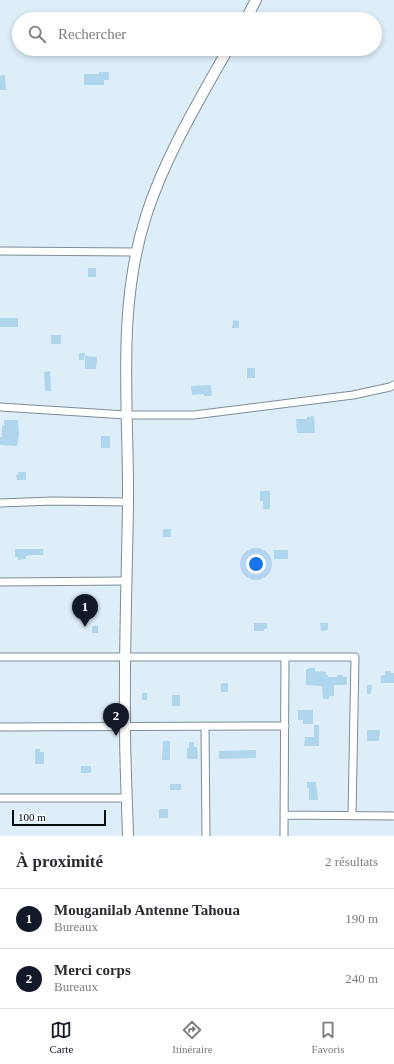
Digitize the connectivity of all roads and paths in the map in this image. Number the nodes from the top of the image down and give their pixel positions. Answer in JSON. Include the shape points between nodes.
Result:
{"nodes":[{"id":1,"x":256,"y":0,"type":"edge"},
{"id":2,"x":250,"y":12,"type":"edge"},
{"id":3,"x":224,"y":56,"type":"edge"},
{"id":4,"x":0,"y":251,"type":"edge"},
{"id":5,"x":137,"y":252,"type":"junction"},
{"id":6,"x":394,"y":385,"type":"edge"},
{"id":7,"x":0,"y":407,"type":"edge"},
{"id":8,"x":126,"y":415,"type":"junction"},
{"id":9,"x":128,"y":502,"type":"junction"},
{"id":10,"x":0,"y":503,"type":"edge"},
{"id":11,"x":126,"y":581,"type":"junction"},
{"id":12,"x":0,"y":582,"type":"edge"},
{"id":13,"x":0,"y":657,"type":"edge"},
{"id":14,"x":126,"y":657,"type":"junction"},
{"id":15,"x":285,"y":657,"type":"junction"},
{"id":16,"x":0,"y":726,"type":"edge"},
{"id":17,"x":125,"y":726,"type":"junction"},
{"id":18,"x":206,"y":726,"type":"junction"},
{"id":19,"x":284,"y":726,"type":"junction"},
{"id":20,"x":0,"y":798,"type":"edge"},
{"id":21,"x":127,"y":798,"type":"junction"},
{"id":22,"x":284,"y":815,"type":"junction"},
{"id":23,"x":352,"y":816,"type":"junction"},
{"id":24,"x":394,"y":816,"type":"edge"},
{"id":25,"x":128,"y":836,"type":"edge"},
{"id":26,"x":206,"y":836,"type":"edge"},
{"id":27,"x":284,"y":836,"type":"edge"}],
"edges":[{"from":1,"to":2,"type":"street"},
{"from":3,"to":5,"type":"street","via":[[167,163],[146,216]]},
{"from":4,"to":5,"type":"street"},
{"from":5,"to":8,"type":"street","via":[[127,320]]},
{"from":6,"to":8,"type":"street","via":[[353,395],[194,415]]},
{"from":7,"to":8,"type":"street"},
{"from":8,"to":9,"type":"street"},
{"from":9,"to":10,"type":"street"},
{"from":9,"to":11,"type":"street"},
{"from":11,"to":12,"type":"street"},
{"from":11,"to":14,"type":"street"},
{"from":13,"to":14,"type":"street"},
{"from":14,"to":15,"type":"street"},
{"from":14,"to":17,"type":"street"},
{"from":15,"to":19,"type":"street"},
{"from":15,"to":23,"type":"street","via":[[354,657]]},
{"from":16,"to":17,"type":"street"},
{"from":17,"to":18,"type":"street"},
{"from":17,"to":21,"type":"street"},
{"from":18,"to":19,"type":"street"},
{"from":18,"to":26,"type":"street"},
{"from":19,"to":22,"type":"street"},
{"from":20,"to":21,"type":"street"},
{"from":21,"to":25,"type":"street"},
{"from":22,"to":23,"type":"street"},
{"from":22,"to":27,"type":"street"},
{"from":23,"to":24,"type":"street"}]}
